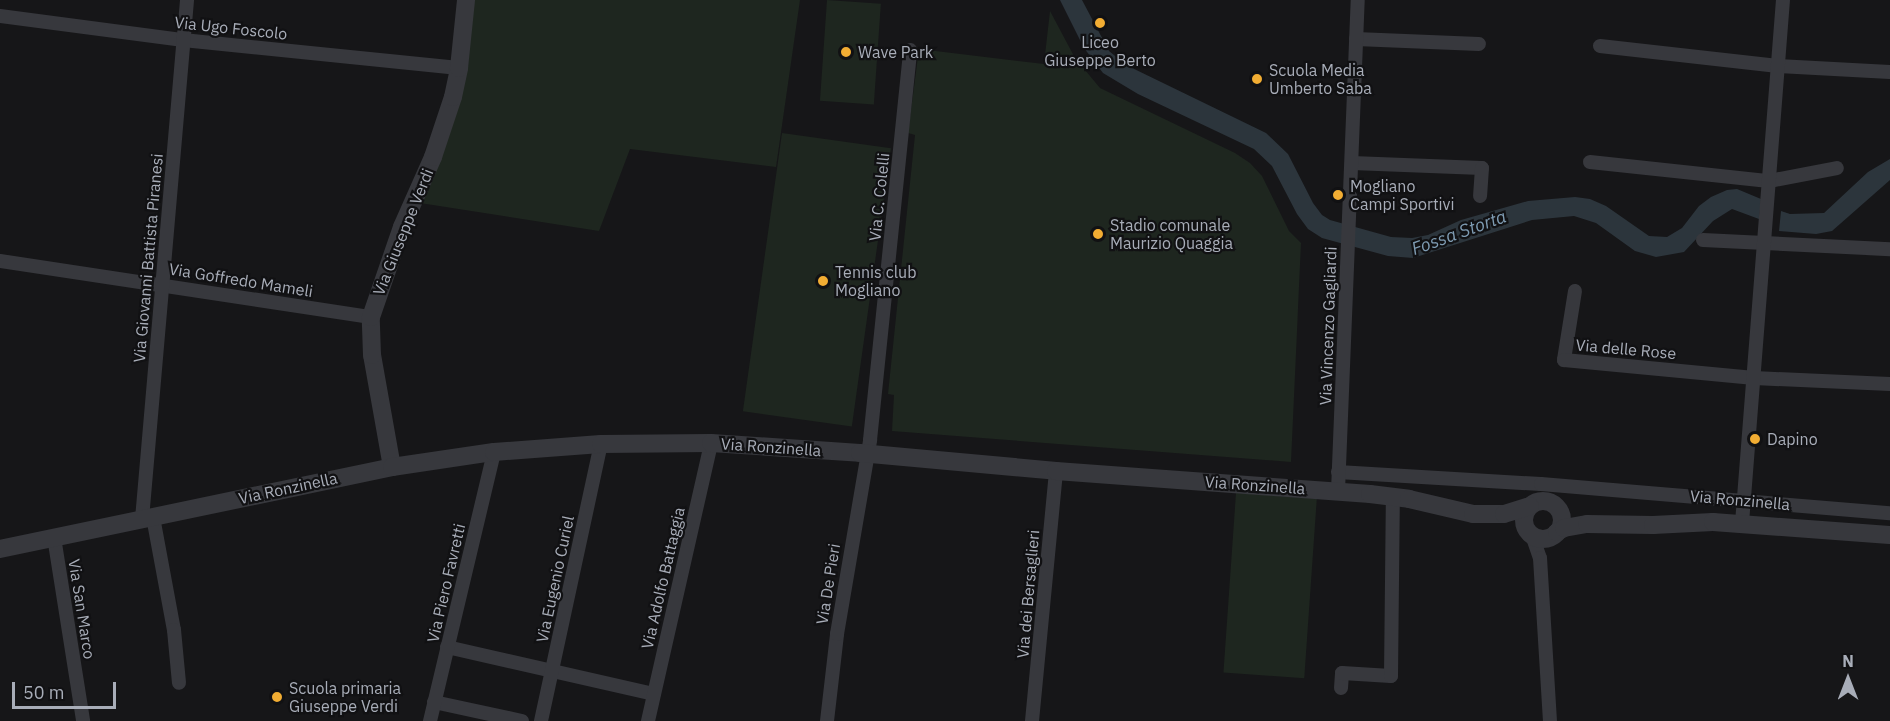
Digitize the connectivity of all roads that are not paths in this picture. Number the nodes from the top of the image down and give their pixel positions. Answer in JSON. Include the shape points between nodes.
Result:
{"nodes":[{"id":1,"x":187,"y":0,"type":"edge"},
{"id":2,"x":466,"y":0,"type":"edge"},
{"id":3,"x":1358,"y":0,"type":"edge"},
{"id":4,"x":1783,"y":0,"type":"edge"},
{"id":5,"x":0,"y":16,"type":"edge"},
{"id":6,"x":1356,"y":39,"type":"junction"},
{"id":7,"x":183,"y":40,"type":"junction"},
{"id":8,"x":1479,"y":44,"type":"dead end"},
{"id":9,"x":1599,"y":46,"type":"dead end"},
{"id":10,"x":910,"y":50,"type":"dead end"},
{"id":11,"x":1778,"y":66,"type":"junction"},
{"id":12,"x":459,"y":68,"type":"junction"},
{"id":13,"x":1890,"y":72,"type":"edge"},
{"id":14,"x":1590,"y":162,"type":"dead end"},
{"id":15,"x":1352,"y":163,"type":"junction"},
{"id":16,"x":1837,"y":168,"type":"dead end"},
{"id":17,"x":1769,"y":181,"type":"junction"},
{"id":18,"x":1480,"y":196,"type":"dead end"},
{"id":19,"x":1703,"y":240,"type":"dead end"},
{"id":20,"x":1764,"y":244,"type":"junction"},
{"id":21,"x":1890,"y":249,"type":"edge"},
{"id":22,"x":0,"y":261,"type":"edge"},
{"id":23,"x":161,"y":285,"type":"junction"},
{"id":24,"x":1575,"y":291,"type":"dead end"},
{"id":25,"x":371,"y":317,"type":"junction"},
{"id":26,"x":1754,"y":378,"type":"junction"},
{"id":27,"x":1890,"y":384,"type":"edge"},
{"id":28,"x":711,"y":443,"type":"junction"},
{"id":29,"x":601,"y":444,"type":"junction"},
{"id":30,"x":494,"y":452,"type":"junction"},
{"id":31,"x":868,"y":453,"type":"junction"},
{"id":32,"x":392,"y":466,"type":"junction"},
{"id":33,"x":1056,"y":471,"type":"junction"},
{"id":34,"x":1338,"y":472,"type":"junction"},
{"id":35,"x":1338,"y":491,"type":"junction"},
{"id":36,"x":1393,"y":496,"type":"junction"},
{"id":37,"x":1745,"y":500,"type":"junction"},
{"id":38,"x":1530,"y":506,"type":"junction"},
{"id":39,"x":1555,"y":506,"type":"junction"},
{"id":40,"x":1890,"y":513,"type":"edge"},
{"id":41,"x":1483,"y":514,"type":"junction"},
{"id":42,"x":148,"y":518,"type":"junction"},
{"id":43,"x":1742,"y":523,"type":"junction"},
{"id":44,"x":1600,"y":524,"type":"junction"},
{"id":45,"x":1529,"y":531,"type":"junction"},
{"id":46,"x":1555,"y":534,"type":"junction"},
{"id":47,"x":1890,"y":535,"type":"edge"},
{"id":48,"x":54,"y":537,"type":"junction"},
{"id":49,"x":0,"y":549,"type":"edge"},
{"id":50,"x":1542,"y":579,"type":"junction"},
{"id":51,"x":447,"y":647,"type":"junction"},
{"id":52,"x":552,"y":671,"type":"junction"},
{"id":53,"x":179,"y":683,"type":"dead end"},
{"id":54,"x":1341,"y":688,"type":"dead end"},
{"id":55,"x":654,"y":694,"type":"junction"},
{"id":56,"x":434,"y":702,"type":"junction"},
{"id":57,"x":83,"y":721,"type":"edge"},
{"id":58,"x":430,"y":721,"type":"edge"},
{"id":59,"x":522,"y":721,"type":"edge"},
{"id":60,"x":541,"y":721,"type":"edge"},
{"id":61,"x":648,"y":721,"type":"edge"},
{"id":62,"x":826,"y":721,"type":"edge"},
{"id":63,"x":1032,"y":721,"type":"edge"},
{"id":64,"x":1550,"y":721,"type":"edge"}],
"edges":[{"from":1,"to":7,"type":"street","name":"Via Giovanni Battista Piranesi"},
{"from":2,"to":12,"type":"street","name":"Via Giuseppe Verdi"},
{"from":3,"to":6,"type":"street","name":"Via Vincenzo Gagliardi"},
{"from":4,"to":11,"type":"street"},
{"from":5,"to":7,"type":"street","name":"Via Ugo Foscolo"},
{"from":6,"to":8,"type":"street"},
{"from":6,"to":15,"type":"street","name":"Via Vincenzo Gagliardi"},
{"from":7,"to":12,"type":"street","name":"Via Ugo Foscolo"},
{"from":7,"to":23,"type":"street","name":"Via Giovanni Battista Piranesi"},
{"from":9,"to":11,"type":"street"},
{"from":10,"to":31,"type":"street","name":"Via C. Colelli"},
{"from":11,"to":13,"type":"street"},
{"from":11,"to":17,"type":"street"},
{"from":12,"to":25,"type":"street","name":"Via Giuseppe Verdi","via":[[433,157],[402,227]]},
{"from":14,"to":17,"type":"street"},
{"from":15,"to":18,"type":"street","via":[[1482,168]]},
{"from":15,"to":34,"type":"street","name":"Via Vincenzo Gagliardi"},
{"from":16,"to":17,"type":"street"},
{"from":17,"to":20,"type":"street"},
{"from":19,"to":20,"type":"street"},
{"from":20,"to":21,"type":"street"},
{"from":20,"to":26,"type":"street"},
{"from":22,"to":23,"type":"street","name":"Via Goffredo Mameli"},
{"from":23,"to":25,"type":"street","name":"Via Goffredo Mameli"},
{"from":23,"to":42,"type":"street","name":"Via Giovanni Battista Piranesi"},
{"from":24,"to":26,"type":"street","name":"Via delle Rose","via":[[1564,360]]},
{"from":25,"to":32,"type":"street","name":"Via Giuseppe Verdi","via":[[372,355]]},
{"from":26,"to":27,"type":"street","name":"Via delle Rose"},
{"from":26,"to":37,"type":"street"},
{"from":28,"to":29,"type":"street","name":"Via Ronzinella"},
{"from":28,"to":31,"type":"street","name":"Via Ronzinella"},
{"from":28,"to":55,"type":"street","name":"Via Adolfo Battaggia"},
{"from":29,"to":30,"type":"street","name":"Via Ronzinella"},
{"from":29,"to":52,"type":"street","name":"Via Eugenio Curiel"},
{"from":30,"to":32,"type":"street","name":"Via Ronzinella"},
{"from":30,"to":51,"type":"street","name":"Via Piero Favretti"},
{"from":31,"to":33,"type":"street","name":"Via Ronzinella"},
{"from":31,"to":62,"type":"street","name":"Via De Pieri"},
{"from":32,"to":42,"type":"street","name":"Via Ronzinella"},
{"from":33,"to":35,"type":"street","name":"Via Ronzinella"},
{"from":33,"to":63,"type":"street","name":"Via dei Bersaglieri"},
{"from":34,"to":35,"type":"street","name":"Via Vincenzo Gagliardi"},
{"from":34,"to":37,"type":"street","name":"Via Ronzinella"},
{"from":35,"to":36,"type":"street","name":"Via Ronzinella"},
{"from":36,"to":41,"type":"street","name":"Via Ronzinella","via":[[1451,511]]},
{"from":36,"to":54,"type":"street","via":[[1391,676],[1342,673]]},
{"from":37,"to":40,"type":"street","name":"Via Ronzinella"},
{"from":37,"to":43,"type":"street"},
{"from":38,"to":39,"type":"street","name":"Via Ronzinella","via":[[1543,501]]},
{"from":38,"to":41,"type":"street","name":"Via Ronzinella","via":[[1510,513]]},
{"from":38,"to":45,"type":"street","via":[[1524,515]]},
{"from":39,"to":44,"type":"street","name":"Via Ronzinella","via":[[1571,516]]},
{"from":39,"to":46,"type":"street","via":[[1561,518]]},
{"from":41,"to":45,"type":"street","name":"Via Ronzinella","via":[[1512,520]]},
{"from":42,"to":48,"type":"street","name":"Via Ronzinella"},
{"from":42,"to":53,"type":"street","via":[[174,630]]},
{"from":43,"to":44,"type":"street","name":"Via Ronzinella"},
{"from":43,"to":47,"type":"street","name":"Via Ronzinella"},
{"from":44,"to":46,"type":"street","name":"Via Ronzinella","via":[[1576,525]]},
{"from":45,"to":46,"type":"street","name":"Via Ronzinella","via":[[1541,538]]},
{"from":45,"to":50,"type":"street","via":[[1540,554]]},
{"from":46,"to":50,"type":"street","via":[[1545,548]]},
{"from":48,"to":49,"type":"street","name":"Via Ronzinella"},
{"from":48,"to":57,"type":"street","name":"Via San Marco"},
{"from":50,"to":64,"type":"street"},
{"from":51,"to":52,"type":"street"},
{"from":51,"to":56,"type":"street","name":"Via Piero Favretti"},
{"from":52,"to":55,"type":"street"},
{"from":52,"to":60,"type":"street","name":"Via Eugenio Curiel"},
{"from":55,"to":61,"type":"street","name":"Via Adolfo Battaggia"},
{"from":56,"to":58,"type":"street","name":"Via Piero Favretti"},
{"from":56,"to":59,"type":"street"}]}
